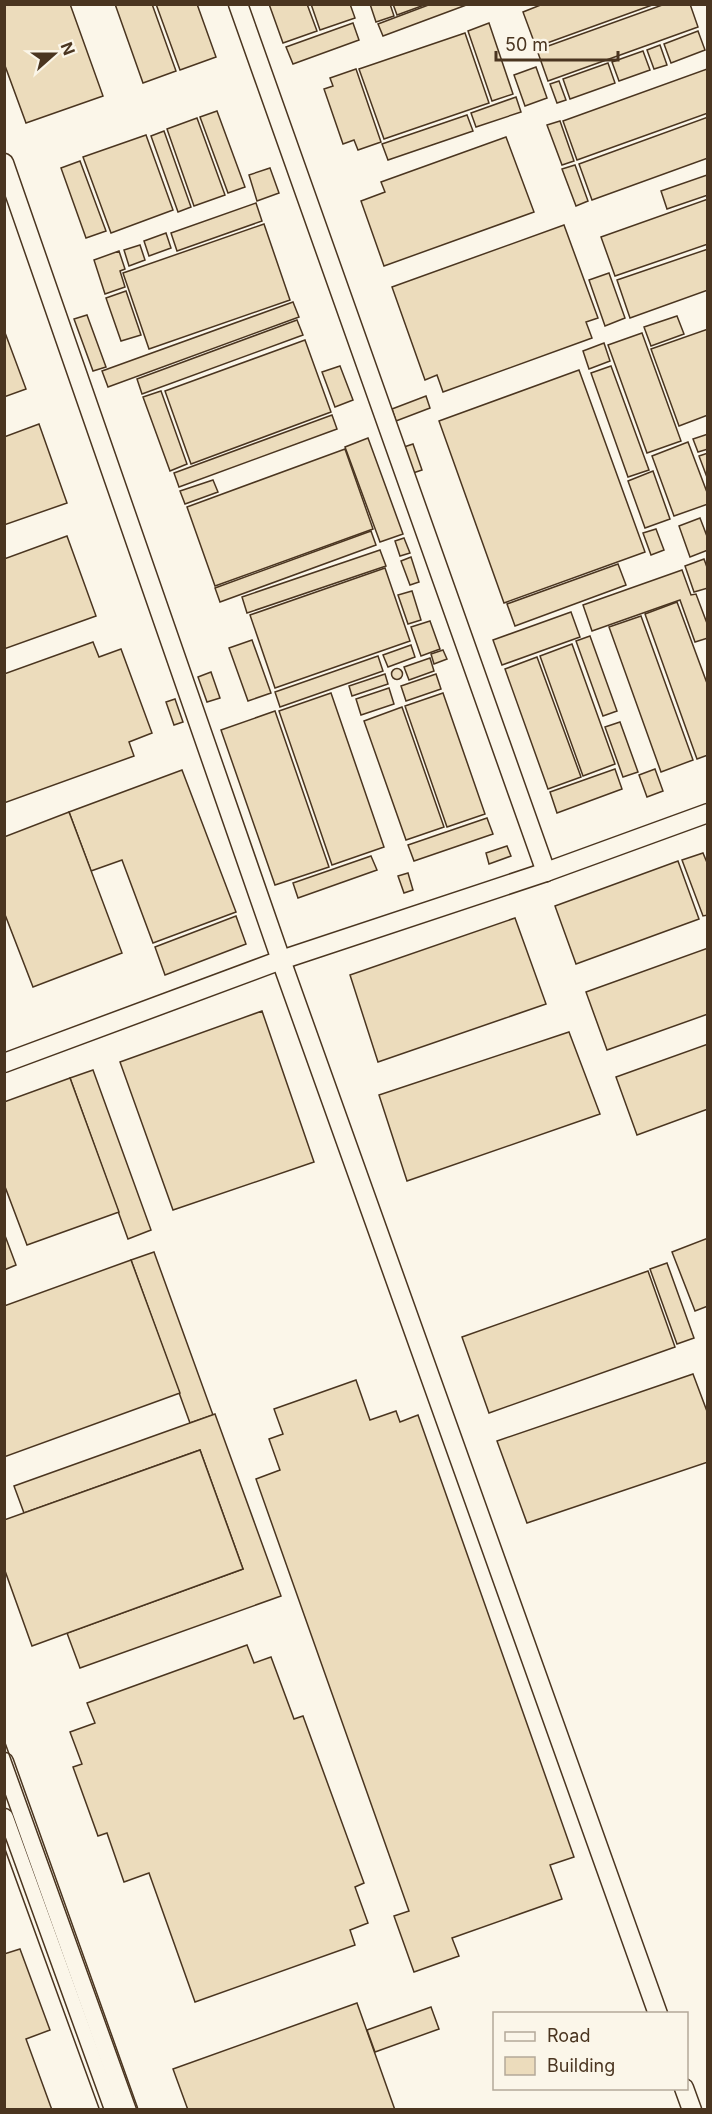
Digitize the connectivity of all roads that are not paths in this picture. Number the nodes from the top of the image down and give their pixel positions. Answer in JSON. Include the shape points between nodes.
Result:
{"nodes":[{"id":1,"x":238,"y":4,"type":"edge"},
{"id":2,"x":4,"y":163,"type":"edge"},
{"id":3,"x":708,"y":813,"type":"edge"},
{"id":4,"x":546,"y":872,"type":"junction"},
{"id":5,"x":281,"y":960,"type":"junction"},
{"id":6,"x":4,"y":1063,"type":"edge"},
{"id":7,"x":4,"y":1762,"type":"edge"},
{"id":8,"x":4,"y":1818,"type":"edge"},
{"id":9,"x":20,"y":1857,"type":"edge"},
{"id":10,"x":658,"y":2012,"type":"edge"},
{"id":11,"x":685,"y":2090,"type":"edge"},
{"id":12,"x":110,"y":2109,"type":"edge"},
{"id":13,"x":128,"y":2109,"type":"edge"},
{"id":14,"x":692,"y":2109,"type":"edge"}],
"edges":[{"from":1,"to":4,"type":"street"},
{"from":2,"to":5,"type":"street"},
{"from":3,"to":4,"type":"street"},
{"from":4,"to":5,"type":"street"},
{"from":5,"to":6,"type":"street"},
{"from":5,"to":10,"type":"street"},
{"from":7,"to":9,"type":"street"},
{"from":8,"to":9,"type":"street"},
{"from":9,"to":12,"type":"street"},
{"from":9,"to":13,"type":"street"},
{"from":11,"to":14,"type":"street"}]}
